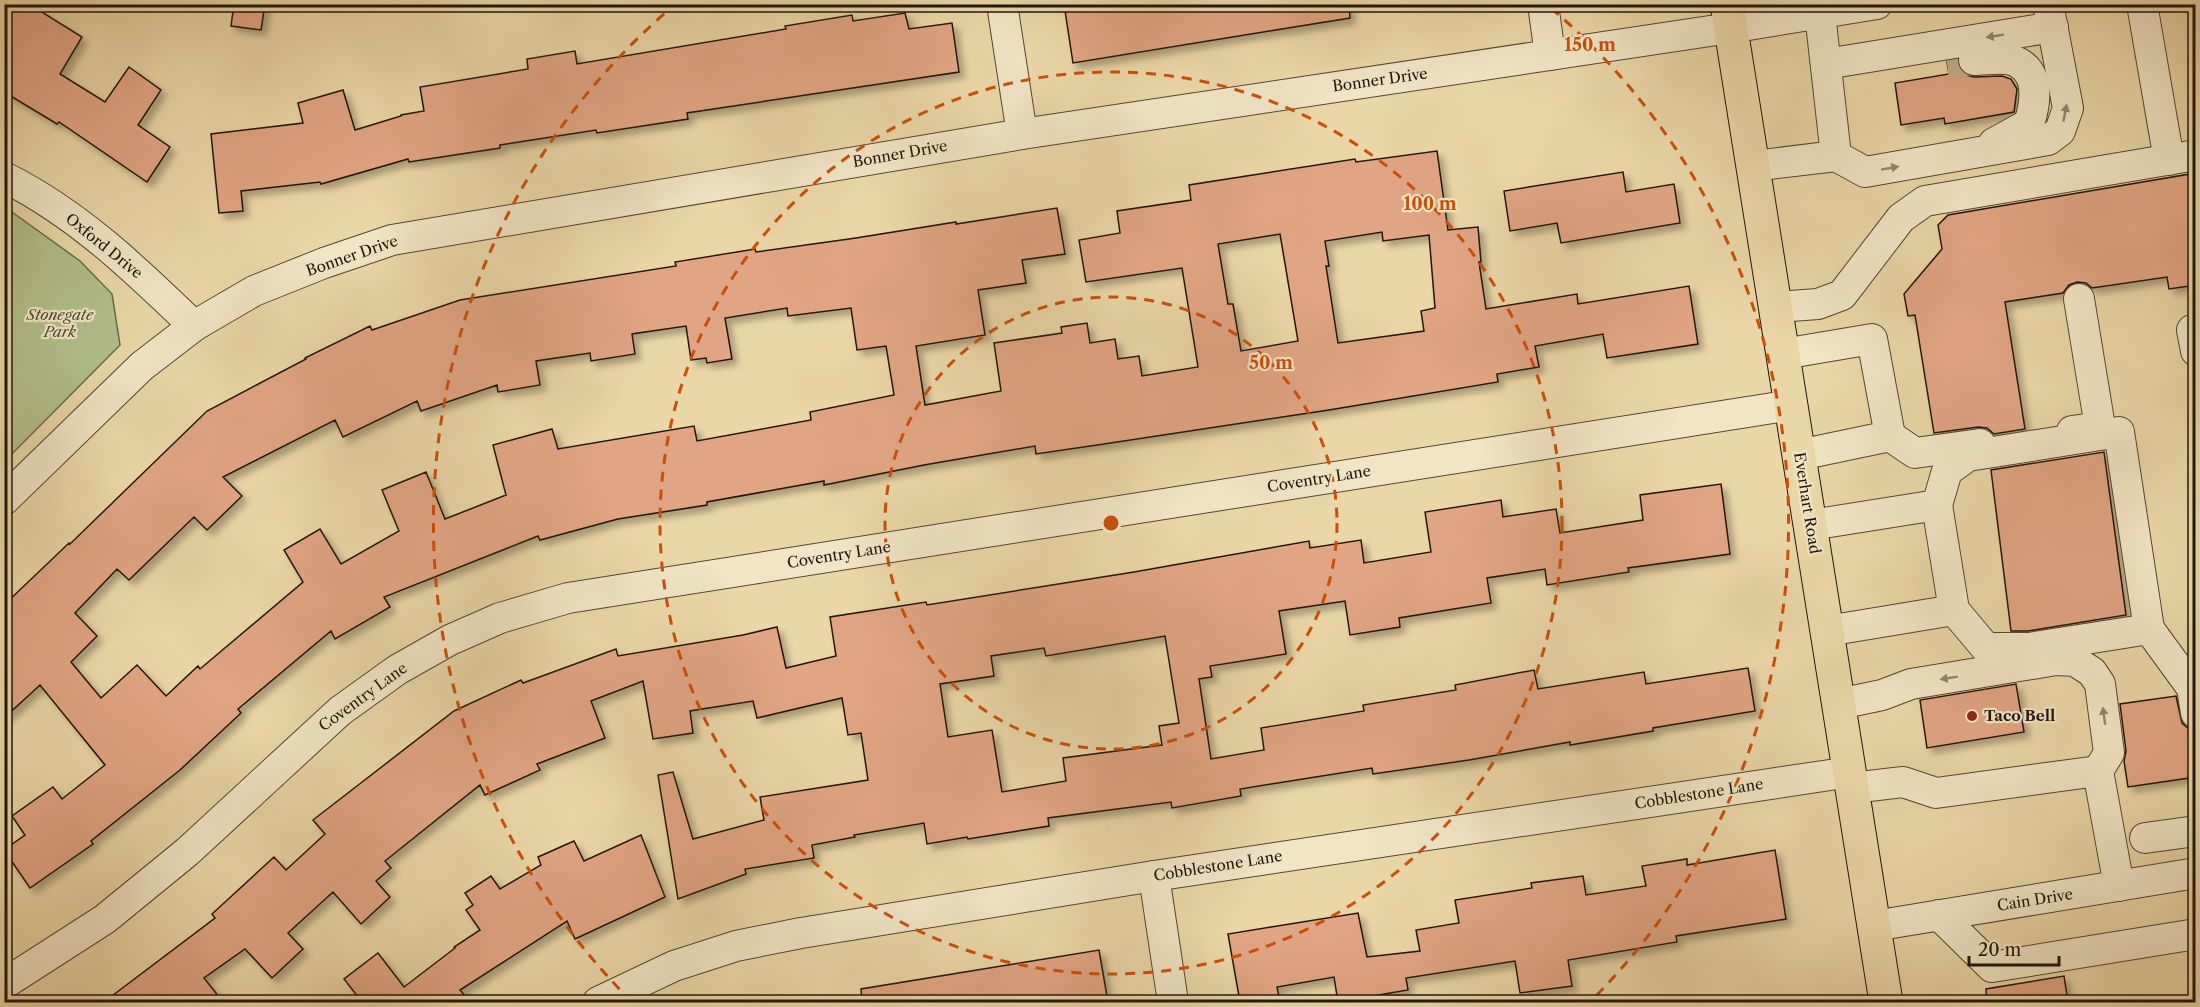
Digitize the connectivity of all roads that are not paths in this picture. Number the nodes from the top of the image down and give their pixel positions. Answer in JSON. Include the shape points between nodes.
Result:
{"nodes":[{"id":1,"x":1002,"y":4,"type":"edge"},
{"id":2,"x":1543,"y":4,"type":"edge"},
{"id":3,"x":1877,"y":4,"type":"edge"},
{"id":4,"x":2142,"y":4,"type":"edge"},
{"id":5,"x":1820,"y":14,"type":"junction"},
{"id":6,"x":1729,"y":16,"type":"edge"},
{"id":7,"x":2050,"y":16,"type":"edge"},
{"id":8,"x":1551,"y":55,"type":"junction"},
{"id":9,"x":1871,"y":56,"type":"junction"},
{"id":10,"x":1826,"y":64,"type":"junction"},
{"id":11,"x":1022,"y":134,"type":"junction"},
{"id":12,"x":1976,"y":153,"type":"junction"},
{"id":13,"x":1836,"y":156,"type":"junction"},
{"id":14,"x":2182,"y":158,"type":"edge"},
{"id":15,"x":1753,"y":166,"type":"junction"},
{"id":16,"x":4,"y":177,"type":"edge"},
{"id":17,"x":2079,"y":299,"type":"dead end"},
{"id":18,"x":1776,"y":307,"type":"junction"},
{"id":19,"x":194,"y":326,"type":"junction"},
{"id":20,"x":2196,"y":329,"type":"edge"},
{"id":21,"x":2196,"y":351,"type":"edge"},
{"id":22,"x":1783,"y":354,"type":"junction"},
{"id":23,"x":1792,"y":405,"type":"junction"},
{"id":24,"x":1890,"y":436,"type":"junction"},
{"id":25,"x":1799,"y":456,"type":"junction"},
{"id":26,"x":4,"y":500,"type":"edge"},
{"id":27,"x":1937,"y":505,"type":"junction"},
{"id":28,"x":1811,"y":525,"type":"junction"},
{"id":29,"x":1954,"y":610,"type":"junction"},
{"id":30,"x":2149,"y":629,"type":"junction"},
{"id":31,"x":1827,"y":631,"type":"junction"},
{"id":32,"x":1839,"y":704,"type":"junction"},
{"id":33,"x":2196,"y":713,"type":"edge"},
{"id":34,"x":2098,"y":771,"type":"junction"},
{"id":35,"x":1851,"y":780,"type":"junction"},
{"id":36,"x":2196,"y":831,"type":"edge"},
{"id":37,"x":2145,"y":838,"type":"dead end"},
{"id":38,"x":2196,"y":873,"type":"edge"},
{"id":39,"x":1154,"y":876,"type":"junction"},
{"id":40,"x":2119,"y":886,"type":"junction"},
{"id":41,"x":1939,"y":915,"type":"junction"},
{"id":42,"x":1874,"y":926,"type":"junction"},
{"id":43,"x":2196,"y":934,"type":"edge"},
{"id":44,"x":4,"y":984,"type":"edge"},
{"id":45,"x":598,"y":1002,"type":"edge"},
{"id":46,"x":1173,"y":1002,"type":"edge"},
{"id":47,"x":1886,"y":1002,"type":"edge"}],
"edges":[{"from":1,"to":11,"type":"street"},
{"from":2,"to":8,"type":"street"},
{"from":3,"to":5,"type":"street","name":"Bonner Drive"},
{"from":4,"to":14,"type":"street"},
{"from":5,"to":6,"type":"street","name":"Bonner Drive"},
{"from":5,"to":10,"type":"street"},
{"from":6,"to":8,"type":"street","name":"Bonner Drive"},
{"from":6,"to":15,"type":"main road","name":"Everhart Road"},
{"from":7,"to":9,"type":"street","one_way":true},
{"from":12,"to":7,"type":"street","one_way":true,"via":[[2048,140],[2060,131],[2068,108]]},
{"from":8,"to":11,"type":"street","name":"Bonner Drive"},
{"from":9,"to":10,"type":"street"},
{"from":9,"to":12,"type":"street","via":[[1916,68],[1961,61],[2010,60],[2020,64],[2032,76],[2036,105],[2029,124]]},
{"from":10,"to":13,"type":"street"},
{"from":11,"to":19,"type":"street","name":"Bonner Drive","via":[[392,240],[254,291]]},
{"from":13,"to":12,"type":"street","one_way":true,"via":[[1865,172]]},
{"from":13,"to":15,"type":"street"},
{"from":14,"to":18,"type":"street","via":[[1925,201],[1901,218],[1842,295],[1818,304]]},
{"from":15,"to":18,"type":"main road","name":"Everhart Road"},
{"from":16,"to":19,"type":"street","name":"Oxford Drive","via":[[82,226],[134,268]]},
{"from":17,"to":24,"type":"street","via":[[2100,427],[1915,453]]},
{"from":18,"to":22,"type":"main road","name":"Everhart Road"},
{"from":19,"to":26,"type":"street","name":"Bonner Drive","via":[[142,366]]},
{"from":20,"to":21,"type":"street"},
{"from":22,"to":23,"type":"main road","name":"Everhart Road"},
{"from":22,"to":24,"type":"street","via":[[1872,339]]},
{"from":23,"to":25,"type":"main road","name":"Everhart Road"},
{"from":23,"to":44,"type":"street","name":"Coventry Lane","via":[[568,598],[500,618],[397,670],[340,711],[187,852],[105,919]]},
{"from":24,"to":25,"type":"street"},
{"from":25,"to":28,"type":"main road","name":"Everhart Road"},
{"from":27,"to":28,"type":"street"},
{"from":27,"to":29,"type":"street"},
{"from":27,"to":30,"type":"street","via":[[1947,471],[1968,456],[2119,432]]},
{"from":28,"to":31,"type":"main road","name":"Everhart Road"},
{"from":29,"to":30,"type":"street","via":[[1986,648],[2029,648]]},
{"from":29,"to":31,"type":"street"},
{"from":30,"to":33,"type":"street","via":[[2192,688]]},
{"from":31,"to":32,"type":"main road","name":"Everhart Road"},
{"from":34,"to":32,"type":"street","one_way":true,"via":[[2109,753],[2100,684],[2092,672],[2075,661],[2056,660],[1911,684]]},
{"from":32,"to":35,"type":"main road","name":"Everhart Road"},
{"from":34,"to":35,"type":"street","name":"Cobblestone Lane","via":[[1936,793],[1904,782]]},
{"from":34,"to":40,"type":"street"},
{"from":35,"to":39,"type":"street","name":"Cobblestone Lane"},
{"from":35,"to":42,"type":"main road","name":"Everhart Road"},
{"from":36,"to":37,"type":"street"},
{"from":38,"to":40,"type":"street","name":"Cain Drive"},
{"from":39,"to":45,"type":"street","name":"Cobblestone Lane","via":[[736,946],[674,966]]},
{"from":39,"to":46,"type":"street"},
{"from":40,"to":41,"type":"street","name":"Cain Drive"},
{"from":41,"to":42,"type":"street","name":"Cain Drive"},
{"from":41,"to":43,"type":"street","via":[[1992,967]]},
{"from":42,"to":47,"type":"main road","name":"Everhart Road"}]}
